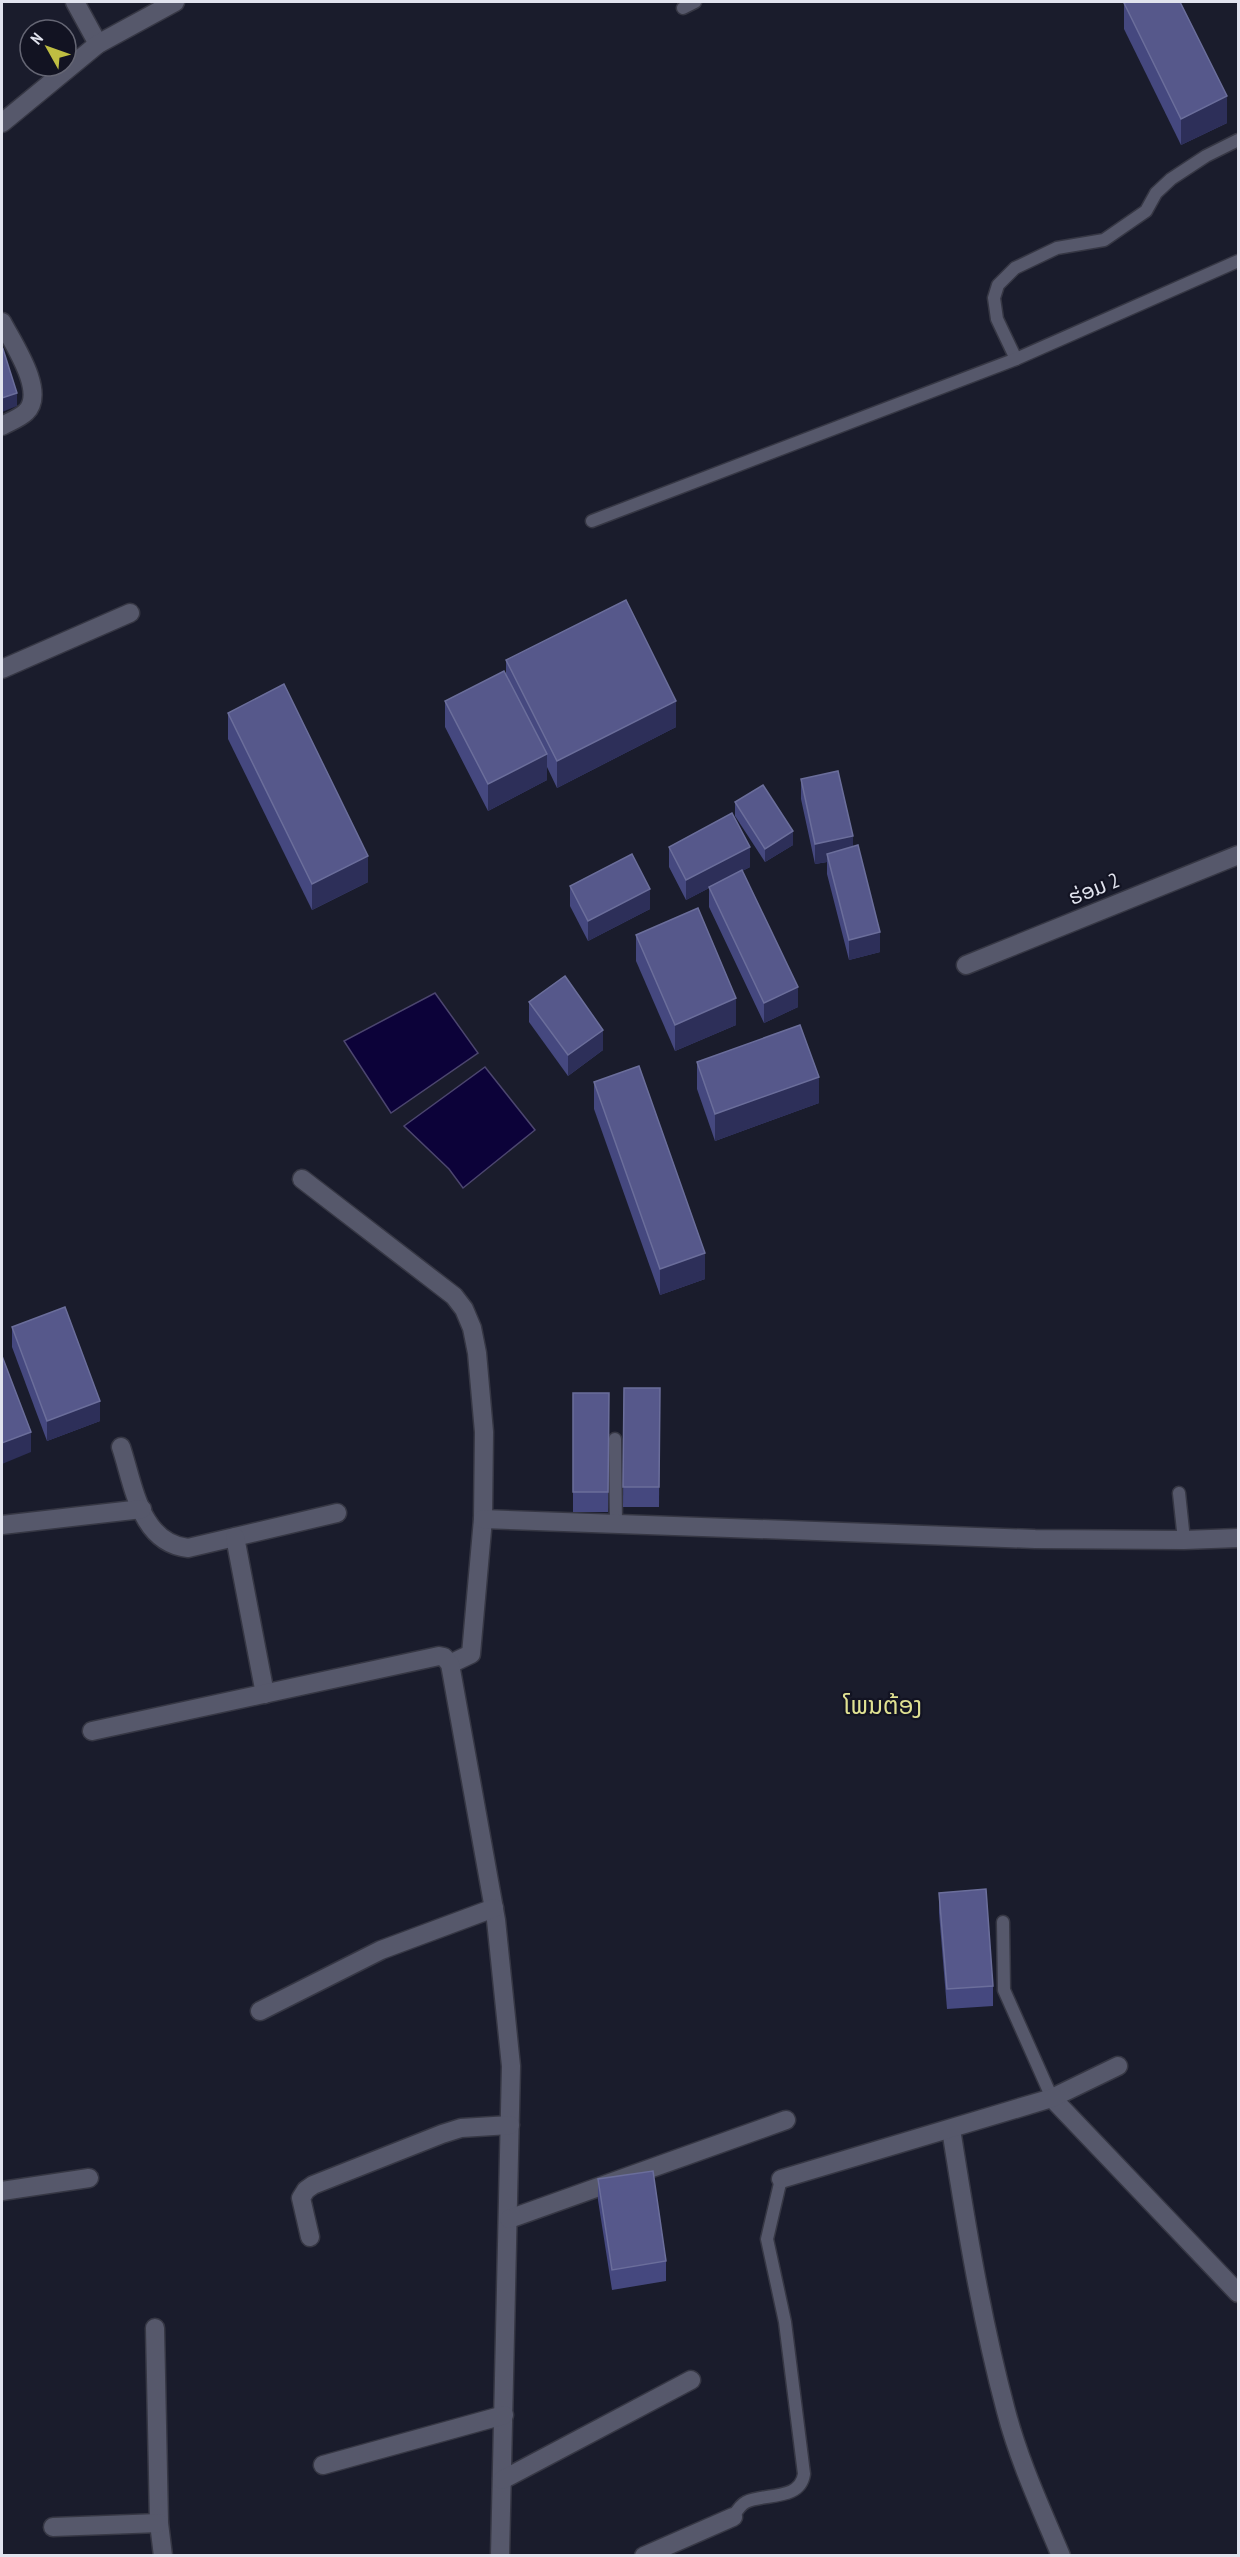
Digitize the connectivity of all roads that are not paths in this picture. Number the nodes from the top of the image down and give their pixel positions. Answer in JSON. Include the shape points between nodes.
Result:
{"nodes":[{"id":1,"x":75,"y":2,"type":"edge"},
{"id":2,"x":175,"y":2,"type":"edge"},
{"id":3,"x":695,"y":2,"type":"edge"},
{"id":4,"x":683,"y":8,"type":"dead end"},
{"id":5,"x":98,"y":44,"type":"junction"},
{"id":6,"x":2,"y":123,"type":"edge"},
{"id":7,"x":1239,"y":140,"type":"edge"},
{"id":8,"x":1239,"y":261,"type":"edge"},
{"id":9,"x":2,"y":322,"type":"edge"},
{"id":10,"x":1016,"y":359,"type":"junction"},
{"id":11,"x":2,"y":426,"type":"edge"},
{"id":12,"x":592,"y":521,"type":"dead end"},
{"id":13,"x":130,"y":613,"type":"dead end"},
{"id":14,"x":2,"y":669,"type":"edge"},
{"id":15,"x":1239,"y":855,"type":"edge"},
{"id":16,"x":966,"y":965,"type":"dead end"},
{"id":17,"x":302,"y":1179,"type":"dead end"},
{"id":18,"x":615,"y":1439,"type":"dead end"},
{"id":19,"x":121,"y":1448,"type":"dead end"},
{"id":20,"x":1179,"y":1493,"type":"dead end"},
{"id":21,"x":142,"y":1509,"type":"junction"},
{"id":22,"x":337,"y":1514,"type":"dead end"},
{"id":23,"x":483,"y":1520,"type":"junction"},
{"id":24,"x":616,"y":1524,"type":"junction"},
{"id":25,"x":2,"y":1525,"type":"edge"},
{"id":26,"x":235,"y":1537,"type":"junction"},
{"id":27,"x":1239,"y":1538,"type":"edge"},
{"id":28,"x":1184,"y":1540,"type":"junction"},
{"id":29,"x":450,"y":1664,"type":"junction"},
{"id":30,"x":265,"y":1694,"type":"junction"},
{"id":31,"x":92,"y":1731,"type":"dead end"},
{"id":32,"x":494,"y":1908,"type":"junction"},
{"id":33,"x":1003,"y":1922,"type":"dead end"},
{"id":34,"x":260,"y":2011,"type":"dead end"},
{"id":35,"x":1118,"y":2066,"type":"dead end"},
{"id":36,"x":1052,"y":2098,"type":"junction"},
{"id":37,"x":786,"y":2120,"type":"dead end"},
{"id":38,"x":510,"y":2126,"type":"junction"},
{"id":39,"x":951,"y":2129,"type":"junction"},
{"id":40,"x":89,"y":2178,"type":"dead end"},
{"id":41,"x":781,"y":2179,"type":"joint"},
{"id":42,"x":2,"y":2192,"type":"edge"},
{"id":43,"x":509,"y":2219,"type":"junction"},
{"id":44,"x":310,"y":2237,"type":"dead end"},
{"id":45,"x":1239,"y":2293,"type":"edge"},
{"id":46,"x":155,"y":2328,"type":"dead end"},
{"id":47,"x":691,"y":2380,"type":"dead end"},
{"id":48,"x":504,"y":2415,"type":"junction"},
{"id":49,"x":323,"y":2465,"type":"dead end"},
{"id":50,"x":502,"y":2481,"type":"junction"},
{"id":51,"x":732,"y":2517,"type":"joint"},
{"id":52,"x":159,"y":2523,"type":"junction"},
{"id":53,"x":53,"y":2527,"type":"dead end"},
{"id":54,"x":163,"y":2556,"type":"edge"},
{"id":55,"x":500,"y":2556,"type":"edge"},
{"id":56,"x":644,"y":2556,"type":"edge"},
{"id":57,"x":1061,"y":2556,"type":"edge"}],
"edges":[{"from":1,"to":5,"type":"street"},
{"from":2,"to":5,"type":"street"},
{"from":3,"to":4,"type":"lane"},
{"from":5,"to":6,"type":"street"},
{"from":7,"to":10,"type":"lane","via":[[1171,179],[1156,193],[1146,211],[1104,240],[1057,248],[1015,268],[998,285],[994,298],[997,320]]},
{"from":8,"to":10,"type":"lane"},
{"from":9,"to":11,"type":"street","via":[[31,380],[33,392],[25,414]]},
{"from":10,"to":12,"type":"lane"},
{"from":13,"to":14,"type":"street"},
{"from":15,"to":16,"type":"street","name":"ຮ່ອມ 2"},
{"from":17,"to":23,"type":"street","via":[[454,1296],[464,1309],[477,1353],[484,1432]]},
{"from":18,"to":24,"type":"lane"},
{"from":19,"to":21,"type":"street"},
{"from":20,"to":28,"type":"lane"},
{"from":21,"to":25,"type":"street"},
{"from":21,"to":26,"type":"street","via":[[155,1534],[174,1546],[188,1548]]},
{"from":22,"to":26,"type":"street"},
{"from":23,"to":24,"type":"street"},
{"from":23,"to":29,"type":"street","via":[[471,1654]]},
{"from":24,"to":28,"type":"street","via":[[1035,1539]]},
{"from":26,"to":30,"type":"street"},
{"from":27,"to":28,"type":"street"},
{"from":29,"to":30,"type":"street","via":[[439,1656]]},
{"from":29,"to":32,"type":"street"},
{"from":30,"to":31,"type":"street"},
{"from":32,"to":34,"type":"street","via":[[381,1950]]},
{"from":32,"to":38,"type":"street","via":[[511,2066]]},
{"from":33,"to":36,"type":"lane","via":[[1004,1990]]},
{"from":35,"to":36,"type":"street"},
{"from":36,"to":39,"type":"street"},
{"from":36,"to":45,"type":"street"},
{"from":37,"to":43,"type":"street"},
{"from":38,"to":43,"type":"street"},
{"from":38,"to":44,"type":"street","via":[[461,2128],[313,2186],[301,2198]]},
{"from":39,"to":41,"type":"street"},
{"from":39,"to":57,"type":"street","via":[[971,2256],[1006,2413]]},
{"from":40,"to":42,"type":"street"},
{"from":41,"to":51,"type":"lane","via":[[767,2239],[785,2322],[803,2479],[794,2491],[745,2502]]},
{"from":43,"to":48,"type":"street"},
{"from":46,"to":52,"type":"street"},
{"from":47,"to":50,"type":"street"},
{"from":48,"to":49,"type":"street"},
{"from":48,"to":50,"type":"street"},
{"from":50,"to":55,"type":"street"},
{"from":51,"to":56,"type":"street"},
{"from":52,"to":53,"type":"street"},
{"from":52,"to":54,"type":"street"}]}
